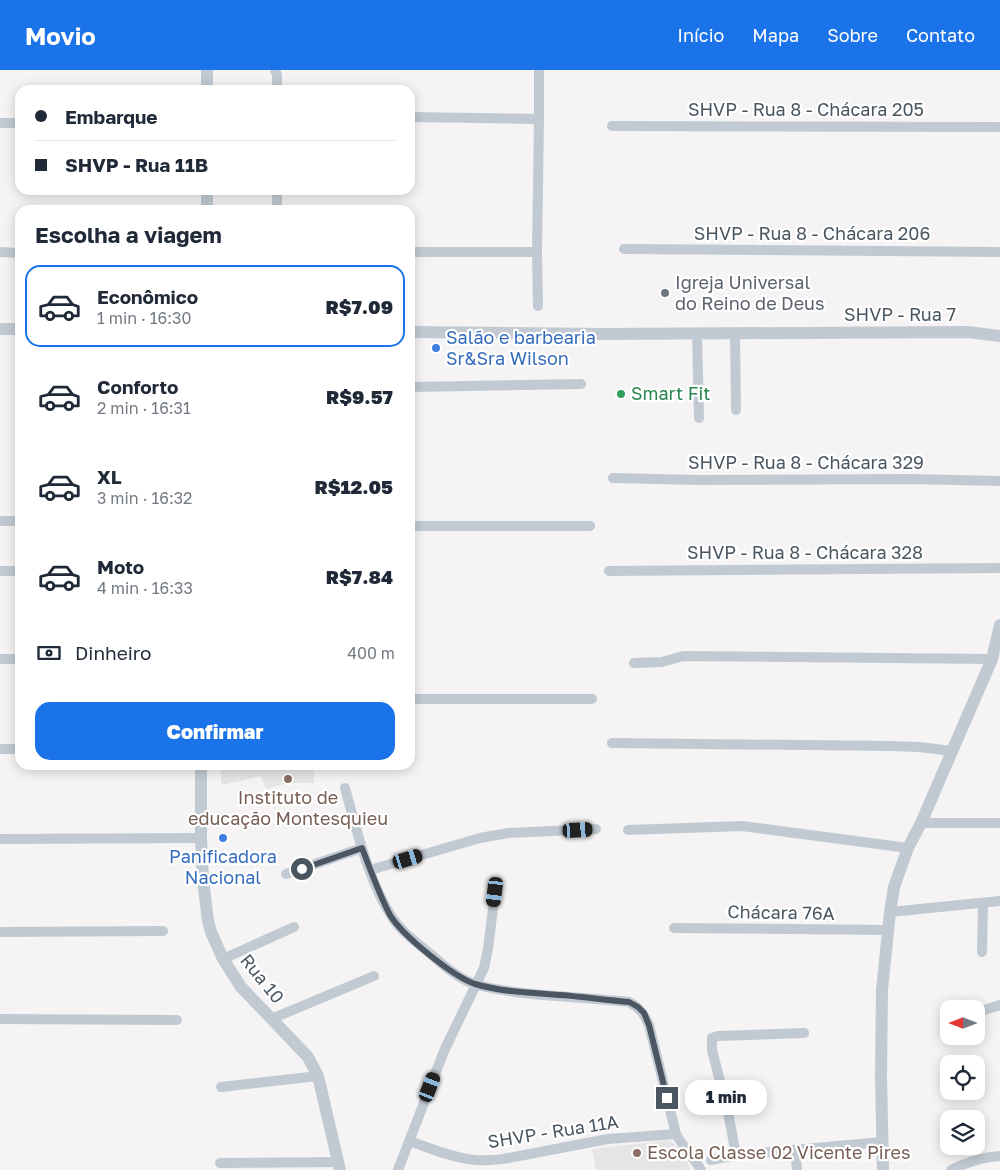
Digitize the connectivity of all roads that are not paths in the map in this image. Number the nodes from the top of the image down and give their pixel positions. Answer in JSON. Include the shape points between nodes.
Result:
{"nodes":[{"id":1,"x":207,"y":70,"type":"edge"},
{"id":2,"x":275,"y":70,"type":"edge"},
{"id":3,"x":539,"y":70,"type":"edge"},
{"id":4,"x":206,"y":85,"type":"edge"},
{"id":5,"x":277,"y":85,"type":"edge"},
{"id":6,"x":415,"y":117,"type":"edge"},
{"id":7,"x":539,"y":119,"type":"junction"},
{"id":8,"x":0,"y":122,"type":"edge"},
{"id":9,"x":15,"y":122,"type":"edge"},
{"id":10,"x":612,"y":126,"type":"dead end"},
{"id":11,"x":1000,"y":127,"type":"edge"},
{"id":12,"x":624,"y":249,"type":"dead end"},
{"id":13,"x":0,"y":252,"type":"edge"},
{"id":14,"x":415,"y":252,"type":"edge"},
{"id":15,"x":537,"y":252,"type":"junction"},
{"id":16,"x":1000,"y":252,"type":"edge"},
{"id":17,"x":15,"y":253,"type":"edge"},
{"id":18,"x":538,"y":306,"type":"dead end"},
{"id":19,"x":0,"y":329,"type":"edge"},
{"id":20,"x":15,"y":329,"type":"edge"},
{"id":21,"x":415,"y":332,"type":"edge"},
{"id":22,"x":697,"y":333,"type":"junction"},
{"id":23,"x":735,"y":333,"type":"junction"},
{"id":24,"x":1000,"y":336,"type":"edge"},
{"id":25,"x":581,"y":384,"type":"dead end"},
{"id":26,"x":415,"y":387,"type":"edge"},
{"id":27,"x":736,"y":410,"type":"dead end"},
{"id":28,"x":699,"y":418,"type":"dead end"},
{"id":29,"x":613,"y":478,"type":"dead end"},
{"id":30,"x":1000,"y":481,"type":"edge"},
{"id":31,"x":0,"y":521,"type":"edge"},
{"id":32,"x":15,"y":521,"type":"edge"},
{"id":33,"x":415,"y":526,"type":"edge"},
{"id":34,"x":590,"y":526,"type":"dead end"},
{"id":35,"x":1000,"y":568,"type":"edge"},
{"id":36,"x":0,"y":571,"type":"edge"},
{"id":37,"x":15,"y":571,"type":"edge"},
{"id":38,"x":609,"y":571,"type":"dead end"},
{"id":39,"x":1000,"y":625,"type":"edge"},
{"id":40,"x":0,"y":659,"type":"edge"},
{"id":41,"x":15,"y":659,"type":"edge"},
{"id":42,"x":992,"y":659,"type":"junction"},
{"id":43,"x":634,"y":663,"type":"dead end"},
{"id":44,"x":415,"y":699,"type":"edge"},
{"id":45,"x":592,"y":699,"type":"dead end"},
{"id":46,"x":612,"y":744,"type":"dead end"},
{"id":47,"x":0,"y":749,"type":"edge"},
{"id":48,"x":15,"y":749,"type":"edge"},
{"id":49,"x":952,"y":751,"type":"junction"},
{"id":50,"x":201,"y":770,"type":"edge"},
{"id":51,"x":345,"y":788,"type":"dead end"},
{"id":52,"x":921,"y":823,"type":"junction"},
{"id":53,"x":1000,"y":823,"type":"edge"},
{"id":54,"x":596,"y":829,"type":"dead end"},
{"id":55,"x":628,"y":830,"type":"dead end"},
{"id":56,"x":201,"y":838,"type":"junction"},
{"id":57,"x":0,"y":839,"type":"edge"},
{"id":58,"x":362,"y":848,"type":"junction"},
{"id":59,"x":908,"y":848,"type":"junction"},
{"id":60,"x":370,"y":870,"type":"junction"},
{"id":61,"x":286,"y":874,"type":"dead end"},
{"id":62,"x":495,"y":892,"type":"dead end"},
{"id":63,"x":1000,"y":901,"type":"edge"},
{"id":64,"x":983,"y":903,"type":"junction"},
{"id":65,"x":890,"y":912,"type":"junction"},
{"id":66,"x":294,"y":927,"type":"dead end"},
{"id":67,"x":674,"y":928,"type":"dead end"},
{"id":68,"x":888,"y":930,"type":"junction"},
{"id":69,"x":163,"y":931,"type":"dead end"},
{"id":70,"x":0,"y":932,"type":"edge"},
{"id":71,"x":982,"y":952,"type":"dead end"},
{"id":72,"x":223,"y":959,"type":"junction"},
{"id":73,"x":374,"y":976,"type":"dead end"},
{"id":74,"x":476,"y":984,"type":"junction"},
{"id":75,"x":1000,"y":1005,"type":"edge"},
{"id":76,"x":985,"y":1010,"type":"edge"},
{"id":77,"x":0,"y":1019,"type":"edge"},
{"id":78,"x":271,"y":1019,"type":"junction"},
{"id":79,"x":177,"y":1020,"type":"dead end"},
{"id":80,"x":804,"y":1033,"type":"dead end"},
{"id":81,"x":318,"y":1076,"type":"junction"},
{"id":82,"x":221,"y":1087,"type":"dead end"},
{"id":83,"x":676,"y":1134,"type":"junction"},
{"id":84,"x":409,"y":1141,"type":"junction"},
{"id":85,"x":882,"y":1142,"type":"junction"},
{"id":86,"x":795,"y":1151,"type":"junction"},
{"id":87,"x":691,"y":1153,"type":"junction"},
{"id":88,"x":733,"y":1155,"type":"junction"},
{"id":89,"x":1000,"y":1156,"type":"edge"},
{"id":90,"x":220,"y":1163,"type":"dead end"},
{"id":91,"x":714,"y":1164,"type":"edge"},
{"id":92,"x":339,"y":1166,"type":"edge"},
{"id":93,"x":398,"y":1170,"type":"edge"},
{"id":94,"x":701,"y":1170,"type":"edge"},
{"id":95,"x":797,"y":1170,"type":"edge"},
{"id":96,"x":883,"y":1170,"type":"edge"},
{"id":97,"x":951,"y":1170,"type":"edge"}],
"edges":[{"from":1,"to":4,"type":"street"},
{"from":2,"to":5,"type":"street"},
{"from":3,"to":7,"type":"street"},
{"from":6,"to":7,"type":"street"},
{"from":7,"to":15,"type":"street"},
{"from":8,"to":9,"type":"street"},
{"from":10,"to":11,"type":"street","name":"SHVP - Rua 8 - Chácara 205"},
{"from":12,"to":16,"type":"street","name":"SHVP - Rua 8 - Chácara 206"},
{"from":13,"to":17,"type":"street"},
{"from":14,"to":15,"type":"street"},
{"from":15,"to":18,"type":"street"},
{"from":19,"to":20,"type":"street"},
{"from":21,"to":22,"type":"street","name":"SHVP - Rua 7"},
{"from":22,"to":23,"type":"street","name":"SHVP - Rua 7"},
{"from":22,"to":28,"type":"street"},
{"from":23,"to":24,"type":"street","name":"SHVP - Rua 7","via":[[968,332]]},
{"from":23,"to":27,"type":"street"},
{"from":25,"to":26,"type":"street"},
{"from":29,"to":30,"type":"street","name":"SHVP - Rua 8 - Chácara 329"},
{"from":31,"to":32,"type":"street"},
{"from":33,"to":34,"type":"street"},
{"from":35,"to":38,"type":"street","name":"SHVP - Rua 8 - Chácara 328"},
{"from":36,"to":37,"type":"street"},
{"from":39,"to":42,"type":"street"},
{"from":40,"to":41,"type":"street"},
{"from":42,"to":43,"type":"street","via":[[683,656],[662,662]]},
{"from":42,"to":49,"type":"street"},
{"from":44,"to":45,"type":"street"},
{"from":46,"to":49,"type":"street","via":[[891,746]]},
{"from":47,"to":48,"type":"street"},
{"from":49,"to":52,"type":"street"},
{"from":50,"to":56,"type":"street","name":"Rua 10"},
{"from":51,"to":58,"type":"street"},
{"from":52,"to":53,"type":"street"},
{"from":52,"to":59,"type":"street"},
{"from":54,"to":60,"type":"street","via":[[508,833],[480,838]]},
{"from":55,"to":59,"type":"street","via":[[742,826]]},
{"from":56,"to":57,"type":"street"},
{"from":56,"to":72,"type":"street","name":"Rua 10","via":[[208,921]]},
{"from":58,"to":60,"type":"street"},
{"from":58,"to":61,"type":"street"},
{"from":59,"to":65,"type":"street","via":[[894,887]]},
{"from":60,"to":74,"type":"street","via":[[391,916],[401,928],[449,969]]},
{"from":62,"to":74,"type":"street","via":[[488,949]]},
{"from":63,"to":64,"type":"street"},
{"from":64,"to":65,"type":"street"},
{"from":64,"to":71,"type":"street"},
{"from":65,"to":68,"type":"street"},
{"from":66,"to":72,"type":"street"},
{"from":67,"to":68,"type":"street","name":"Chácara 76A"},
{"from":68,"to":85,"type":"street","via":[[882,990]]},
{"from":69,"to":70,"type":"street"},
{"from":72,"to":78,"type":"street","name":"Rua 10","via":[[241,987]]},
{"from":73,"to":78,"type":"street"},
{"from":74,"to":83,"type":"street","via":[[629,1002],[638,1007],[649,1025]]},
{"from":74,"to":84,"type":"street","via":[[444,1051]]},
{"from":75,"to":76,"type":"street"},
{"from":77,"to":79,"type":"street"},
{"from":78,"to":81,"type":"street","name":"Rua 10","via":[[308,1057]]},
{"from":80,"to":88,"type":"street","via":[[718,1036],[712,1040],[728,1112]]},
{"from":81,"to":82,"type":"street"},
{"from":81,"to":92,"type":"street","name":"Rua 10"},
{"from":83,"to":84,"type":"street","name":"SHVP - Rua 11A","via":[[608,1139],[485,1160],[473,1160]]},
{"from":83,"to":87,"type":"street"},
{"from":84,"to":93,"type":"street"},
{"from":85,"to":86,"type":"street"},
{"from":85,"to":96,"type":"street"},
{"from":86,"to":88,"type":"street"},
{"from":86,"to":95,"type":"street"},
{"from":87,"to":91,"type":"street"},
{"from":87,"to":94,"type":"street"},
{"from":88,"to":91,"type":"street"},
{"from":89,"to":97,"type":"street"},
{"from":90,"to":92,"type":"street"},
{"from":91,"to":94,"type":"street","via":[[702,1163]]}]}
